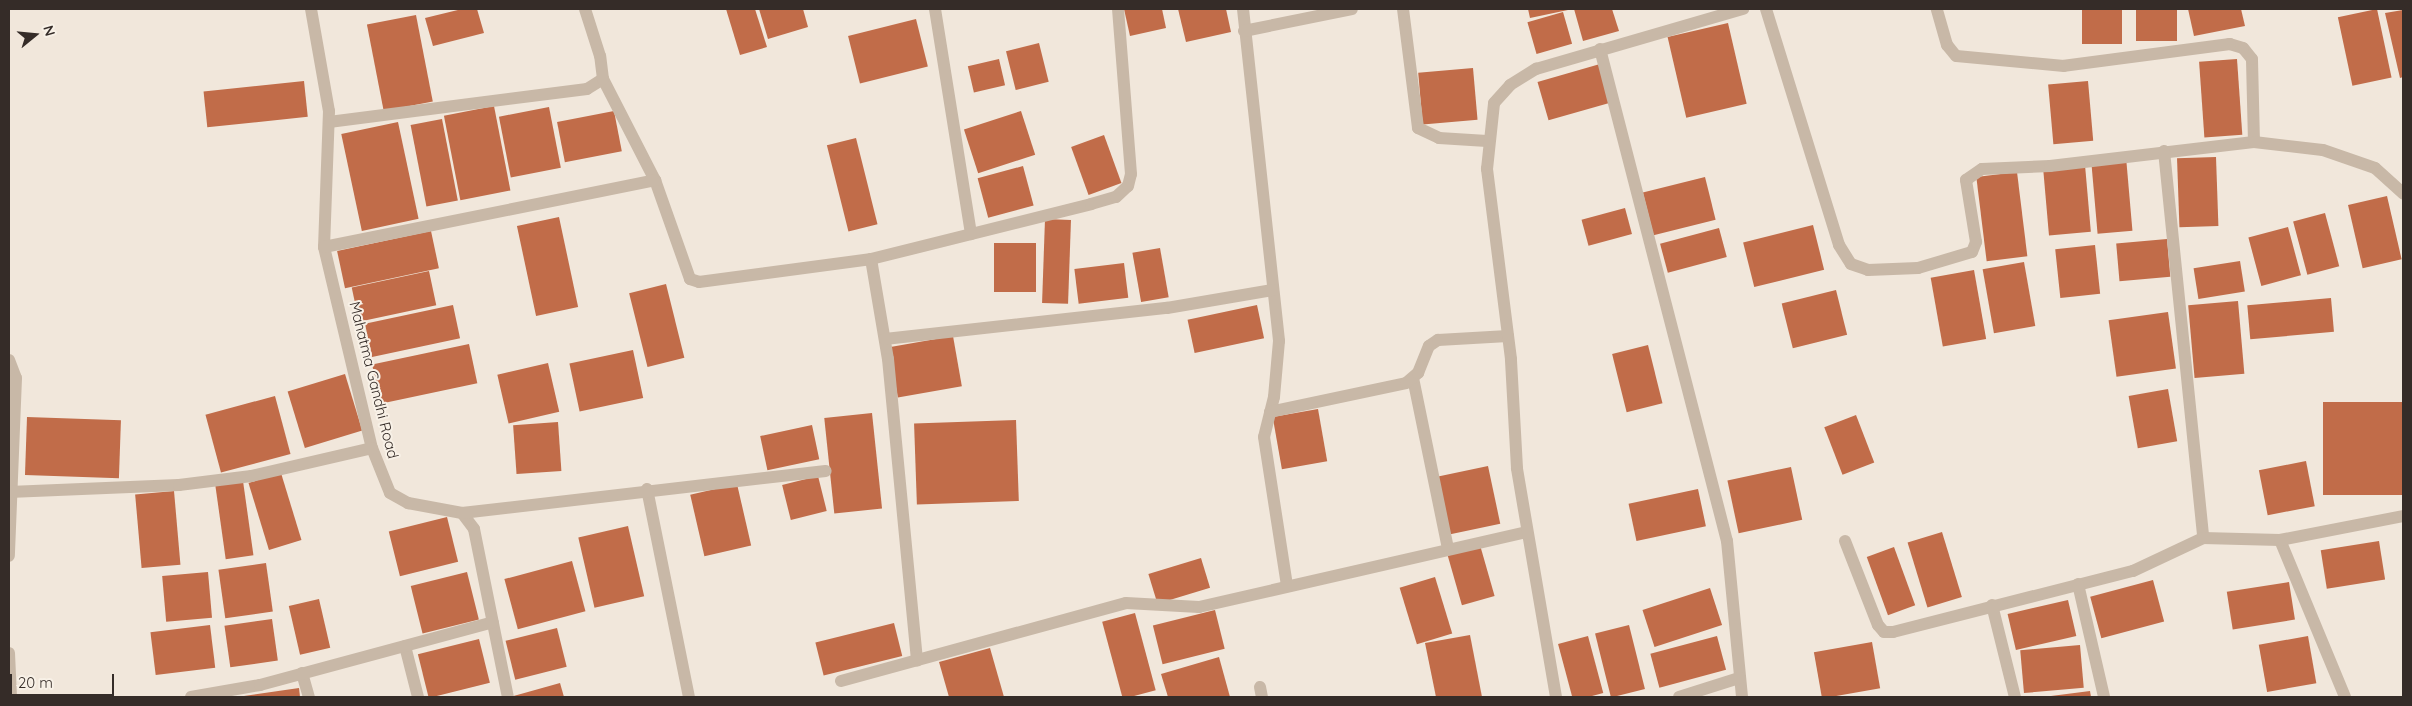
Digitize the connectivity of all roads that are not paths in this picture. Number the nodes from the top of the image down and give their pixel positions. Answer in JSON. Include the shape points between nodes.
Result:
{"nodes":[{"id":1,"x":312,"y":9,"type":"edge"},
{"id":2,"x":585,"y":9,"type":"edge"},
{"id":3,"x":935,"y":9,"type":"edge"},
{"id":4,"x":1118,"y":9,"type":"edge"},
{"id":5,"x":1243,"y":9,"type":"edge"},
{"id":6,"x":1352,"y":9,"type":"edge"},
{"id":7,"x":1403,"y":9,"type":"edge"},
{"id":8,"x":1742,"y":9,"type":"edge"},
{"id":9,"x":1766,"y":9,"type":"edge"},
{"id":10,"x":1937,"y":9,"type":"edge"},
{"id":11,"x":1244,"y":32,"type":"junction"},
{"id":12,"x":1600,"y":49,"type":"junction"},
{"id":13,"x":603,"y":79,"type":"junction"},
{"id":14,"x":329,"y":122,"type":"junction"},
{"id":15,"x":1487,"y":141,"type":"junction"},
{"id":16,"x":2254,"y":142,"type":"junction"},
{"id":17,"x":2164,"y":151,"type":"junction"},
{"id":18,"x":655,"y":180,"type":"junction"},
{"id":19,"x":2403,"y":193,"type":"edge"},
{"id":20,"x":971,"y":234,"type":"junction"},
{"id":21,"x":324,"y":246,"type":"junction"},
{"id":22,"x":871,"y":259,"type":"junction"},
{"id":23,"x":1272,"y":290,"type":"junction"},
{"id":24,"x":1508,"y":336,"type":"junction"},
{"id":25,"x":885,"y":339,"type":"junction"},
{"id":26,"x":9,"y":360,"type":"edge"},
{"id":27,"x":1413,"y":378,"type":"junction"},
{"id":28,"x":1270,"y":412,"type":"junction"},
{"id":29,"x":372,"y":448,"type":"junction"},
{"id":30,"x":826,"y":471,"type":"dead end"},
{"id":31,"x":647,"y":489,"type":"junction"},
{"id":32,"x":9,"y":492,"type":"edge"},
{"id":33,"x":462,"y":513,"type":"junction"},
{"id":34,"x":2403,"y":516,"type":"edge"},
{"id":35,"x":1527,"y":532,"type":"junction"},
{"id":36,"x":2203,"y":538,"type":"junction"},
{"id":37,"x":2280,"y":540,"type":"junction"},
{"id":38,"x":1845,"y":541,"type":"dead end"},
{"id":39,"x":1448,"y":549,"type":"junction"},
{"id":40,"x":9,"y":556,"type":"edge"},
{"id":41,"x":2078,"y":584,"type":"junction"},
{"id":42,"x":1287,"y":585,"type":"junction"},
{"id":43,"x":1992,"y":605,"type":"junction"},
{"id":44,"x":493,"y":622,"type":"junction"},
{"id":45,"x":405,"y":646,"type":"junction"},
{"id":46,"x":9,"y":653,"type":"edge"},
{"id":47,"x":917,"y":661,"type":"junction"},
{"id":48,"x":302,"y":673,"type":"junction"},
{"id":49,"x":1739,"y":678,"type":"junction"},
{"id":50,"x":841,"y":681,"type":"dead end"},
{"id":51,"x":235,"y":693,"type":"edge"},
{"id":52,"x":11,"y":697,"type":"edge"},
{"id":53,"x":191,"y":697,"type":"edge"},
{"id":54,"x":309,"y":697,"type":"edge"},
{"id":55,"x":418,"y":697,"type":"edge"},
{"id":56,"x":508,"y":697,"type":"edge"},
{"id":57,"x":689,"y":697,"type":"edge"},
{"id":58,"x":1556,"y":697,"type":"edge"},
{"id":59,"x":1679,"y":697,"type":"edge"},
{"id":60,"x":1742,"y":697,"type":"edge"},
{"id":61,"x":2015,"y":697,"type":"edge"},
{"id":62,"x":2104,"y":697,"type":"edge"},
{"id":63,"x":2345,"y":697,"type":"edge"}],
"edges":[{"from":1,"to":14,"type":"street","name":"Mahatma Gandhi Road"},
{"from":2,"to":13,"type":"street","via":[[600,56]]},
{"from":3,"to":20,"type":"street"},
{"from":4,"to":20,"type":"street","via":[[1131,174],[1128,186],[1116,197]]},
{"from":5,"to":11,"type":"street"},
{"from":6,"to":11,"type":"street"},
{"from":7,"to":15,"type":"street","via":[[1418,128],[1440,138]]},
{"from":8,"to":12,"type":"street"},
{"from":9,"to":17,"type":"street","via":[[1840,245],[1851,264],[1868,270],[1918,268],[1972,252],[1976,242],[1966,180],[1982,168],[2050,166]]},
{"from":10,"to":16,"type":"street","via":[[1948,46],[1956,56],[2064,66],[2230,44],[2243,48],[2252,59]]},
{"from":11,"to":23,"type":"street"},
{"from":12,"to":15,"type":"street","via":[[1536,69],[1510,84],[1494,103]]},
{"from":12,"to":49,"type":"street","via":[[1727,541]]},
{"from":13,"to":14,"type":"street","via":[[587,90]]},
{"from":13,"to":18,"type":"street"},
{"from":14,"to":21,"type":"street","name":"Mahatma Gandhi Road"},
{"from":15,"to":24,"type":"street"},
{"from":16,"to":17,"type":"street"},
{"from":16,"to":19,"type":"street","via":[[2323,150],[2375,168]]},
{"from":17,"to":36,"type":"street"},
{"from":18,"to":21,"type":"street"},
{"from":18,"to":22,"type":"street","via":[[687,275],[693,281]]},
{"from":20,"to":22,"type":"street"},
{"from":21,"to":29,"type":"street","name":"Mahatma Gandhi Road"},
{"from":22,"to":25,"type":"street"},
{"from":23,"to":25,"type":"street","via":[[1167,308]]},
{"from":23,"to":28,"type":"street","via":[[1279,341]]},
{"from":24,"to":27,"type":"street","via":[[1438,340],[1429,346]]},
{"from":24,"to":35,"type":"street","via":[[1517,468]]},
{"from":25,"to":47,"type":"street"},
{"from":26,"to":32,"type":"street","via":[[16,378]]},
{"from":27,"to":28,"type":"street","via":[[1369,393]]},
{"from":27,"to":39,"type":"street"},
{"from":28,"to":42,"type":"street","via":[[1264,437]]},
{"from":29,"to":32,"type":"street","via":[[251,476],[179,485]]},
{"from":29,"to":33,"type":"street","name":"Mahatma Gandhi Road","via":[[390,493],[408,503]]},
{"from":30,"to":31,"type":"street","name":"Mahatma Gandhi Road"},
{"from":31,"to":33,"type":"street","name":"Mahatma Gandhi Road"},
{"from":31,"to":57,"type":"street"},
{"from":32,"to":40,"type":"street"},
{"from":33,"to":44,"type":"street","via":[[474,529]]},
{"from":34,"to":37,"type":"street"},
{"from":35,"to":39,"type":"street"},
{"from":35,"to":58,"type":"street"},
{"from":36,"to":37,"type":"street"},
{"from":36,"to":41,"type":"street","via":[[2133,571]]},
{"from":37,"to":63,"type":"street"},
{"from":38,"to":43,"type":"street","via":[[1856,576],[1884,632]]},
{"from":39,"to":42,"type":"street"},
{"from":41,"to":43,"type":"street"},
{"from":41,"to":62,"type":"street"},
{"from":42,"to":47,"type":"street","via":[[1199,607],[1126,604]]},
{"from":43,"to":61,"type":"street"},
{"from":44,"to":45,"type":"street"},
{"from":44,"to":56,"type":"street"},
{"from":45,"to":48,"type":"street"},
{"from":45,"to":55,"type":"street"},
{"from":46,"to":52,"type":"street"},
{"from":47,"to":50,"type":"street"},
{"from":48,"to":51,"type":"street"},
{"from":48,"to":54,"type":"street"},
{"from":49,"to":59,"type":"street"},
{"from":49,"to":60,"type":"street"},
{"from":51,"to":53,"type":"street"}]}
